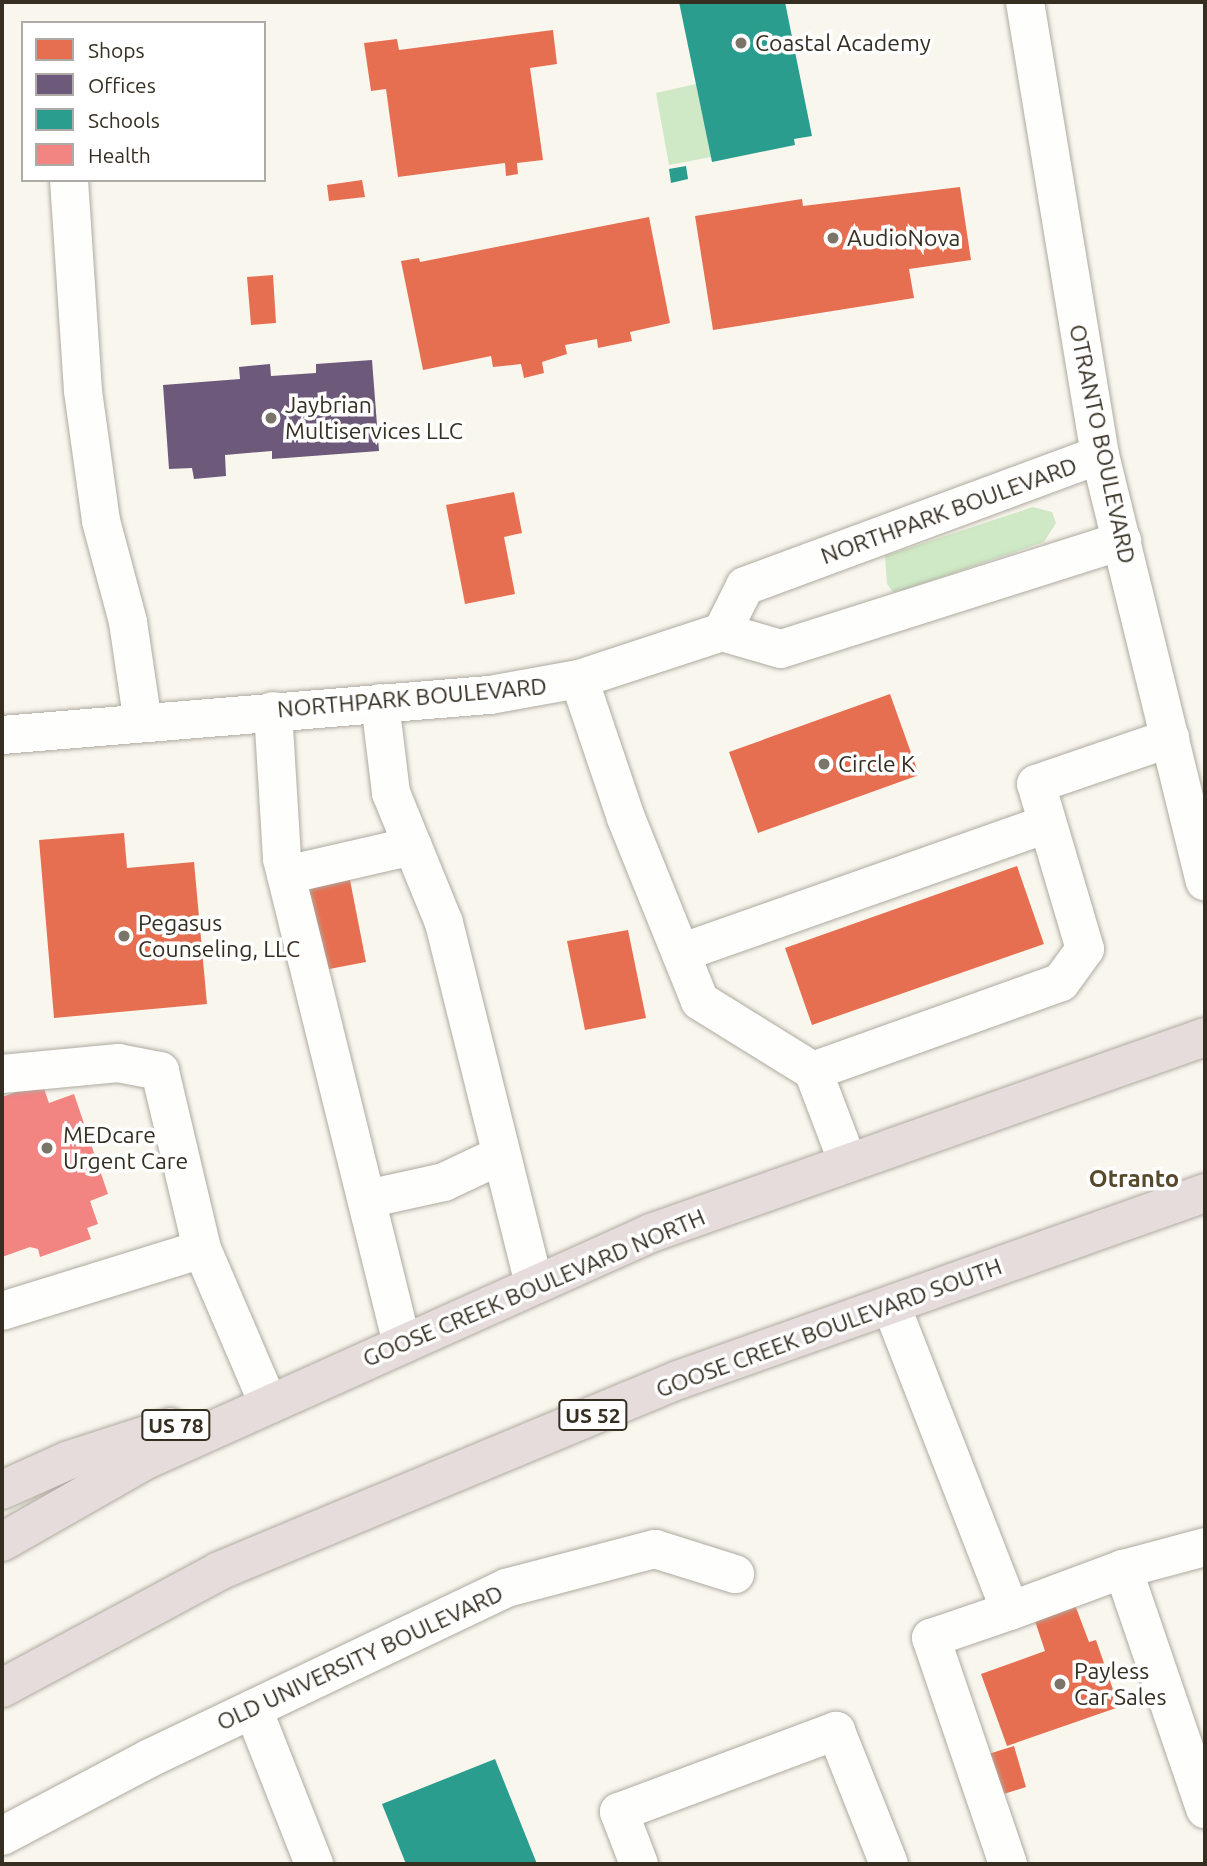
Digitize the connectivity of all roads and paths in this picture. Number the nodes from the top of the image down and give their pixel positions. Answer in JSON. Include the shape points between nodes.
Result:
{"nodes":[{"id":1,"x":1025,"y":2,"type":"edge"},
{"id":2,"x":69,"y":182,"type":"edge"},
{"id":3,"x":1100,"y":455,"type":"junction"},
{"id":4,"x":1122,"y":541,"type":"junction"},
{"id":5,"x":722,"y":632,"type":"junction"},
{"id":6,"x":579,"y":679,"type":"junction"},
{"id":7,"x":380,"y":702,"type":"junction"},
{"id":8,"x":273,"y":711,"type":"junction"},
{"id":9,"x":143,"y":723,"type":"junction"},
{"id":10,"x":2,"y":735,"type":"edge"},
{"id":11,"x":1170,"y":738,"type":"junction"},
{"id":12,"x":1046,"y":824,"type":"junction"},
{"id":13,"x":413,"y":846,"type":"junction"},
{"id":14,"x":286,"y":875,"type":"junction"},
{"id":15,"x":1205,"y":881,"type":"edge"},
{"id":16,"x":683,"y":952,"type":"junction"},
{"id":17,"x":1205,"y":1037,"type":"edge"},
{"id":18,"x":813,"y":1071,"type":"junction"},
{"id":19,"x":2,"y":1074,"type":"edge"},
{"id":20,"x":501,"y":1155,"type":"junction"},
{"id":21,"x":848,"y":1163,"type":"junction"},
{"id":22,"x":1205,"y":1194,"type":"edge"},
{"id":23,"x":367,"y":1199,"type":"junction"},
{"id":24,"x":202,"y":1249,"type":"junction"},
{"id":25,"x":534,"y":1285,"type":"junction"},
{"id":26,"x":891,"y":1305,"type":"junction"},
{"id":27,"x":2,"y":1311,"type":"edge"},
{"id":28,"x":402,"y":1344,"type":"junction"},
{"id":29,"x":353,"y":1367,"type":"junction"},
{"id":30,"x":265,"y":1395,"type":"junction"},
{"id":31,"x":2,"y":1490,"type":"edge"},
{"id":32,"x":2,"y":1542,"type":"edge"},
{"id":33,"x":1205,"y":1547,"type":"edge"},
{"id":34,"x":1123,"y":1569,"type":"junction"},
{"id":35,"x":735,"y":1574,"type":"dead end"},
{"id":36,"x":1010,"y":1611,"type":"junction"},
{"id":37,"x":2,"y":1688,"type":"edge"},
{"id":38,"x":253,"y":1709,"type":"junction"},
{"id":39,"x":1205,"y":1808,"type":"edge"},
{"id":40,"x":2,"y":1836,"type":"edge"},
{"id":41,"x":314,"y":1864,"type":"edge"},
{"id":42,"x":639,"y":1864,"type":"edge"},
{"id":43,"x":889,"y":1864,"type":"edge"},
{"id":44,"x":1008,"y":1864,"type":"edge"}],
"edges":[{"from":1,"to":3,"type":"street","name":"OTRANTO BOULEVARD"},
{"from":2,"to":9,"type":"street","via":[[101,521],[128,622]]},
{"from":3,"to":4,"type":"street","name":"OTRANTO BOULEVARD"},
{"from":3,"to":5,"type":"street","name":"NORTHPARK BOULEVARD","via":[[745,586]]},
{"from":4,"to":5,"type":"street","via":[[781,649]]},
{"from":4,"to":11,"type":"street","name":"OTRANTO BOULEVARD"},
{"from":5,"to":6,"type":"street","name":"NORTHPARK BOULEVARD"},
{"from":6,"to":7,"type":"street","name":"NORTHPARK BOULEVARD","via":[[513,692]]},
{"from":6,"to":16,"type":"street","via":[[626,818]]},
{"from":7,"to":8,"type":"street","name":"NORTHPARK BOULEVARD"},
{"from":7,"to":13,"type":"street","via":[[391,793]]},
{"from":8,"to":9,"type":"street","name":"NORTHPARK BOULEVARD"},
{"from":8,"to":14,"type":"street"},
{"from":9,"to":10,"type":"street","name":"NORTHPARK BOULEVARD"},
{"from":11,"to":12,"type":"street","via":[[1040,779],[1036,790]]},
{"from":11,"to":15,"type":"street","name":"OTRANTO BOULEVARD"},
{"from":12,"to":16,"type":"street"},
{"from":12,"to":18,"type":"street","via":[[1085,949],[1061,982]]},
{"from":13,"to":14,"type":"street"},
{"from":13,"to":20,"type":"street","via":[[444,923]]},
{"from":14,"to":23,"type":"street"},
{"from":16,"to":18,"type":"street","via":[[700,1001]]},
{"from":17,"to":21,"type":"highway","name":"GOOSE CREEK BOULEVARD NORTH"},
{"from":18,"to":21,"type":"street"},
{"from":19,"to":24,"type":"street","via":[[118,1063],[160,1071]]},
{"from":20,"to":23,"type":"street","via":[[444,1182]]},
{"from":20,"to":25,"type":"street"},
{"from":21,"to":25,"type":"highway","name":"GOOSE CREEK BOULEVARD NORTH","via":[[651,1233]]},
{"from":22,"to":26,"type":"highway","name":"GOOSE CREEK BOULEVARD SOUTH","number":"US 52"},
{"from":23,"to":28,"type":"street"},
{"from":24,"to":27,"type":"street"},
{"from":24,"to":30,"type":"street"},
{"from":25,"to":28,"type":"highway","name":"GOOSE CREEK BOULEVARD NORTH"},
{"from":26,"to":36,"type":"street"},
{"from":26,"to":37,"type":"highway","name":"GOOSE CREEK BOULEVARD SOUTH","number":"US 52","via":[[678,1380],[219,1571]]},
{"from":28,"to":29,"type":"highway","name":"GOOSE CREEK BOULEVARD NORTH"},
{"from":29,"to":30,"type":"highway","number":"US 78"},
{"from":29,"to":32,"type":"highway","name":"GOOSE CREEK BOULEVARD NORTH","via":[[146,1460]]},
{"from":30,"to":31,"type":"highway","number":"US 78","via":[[69,1460]]},
{"from":33,"to":34,"type":"street"},
{"from":34,"to":36,"type":"street"},
{"from":34,"to":39,"type":"street"},
{"from":35,"to":38,"type":"street","name":"OLD UNIVERSITY BOULEVARD","via":[[656,1549],[506,1588]]},
{"from":36,"to":44,"type":"street","via":[[931,1638]]},
{"from":38,"to":40,"type":"street","name":"OLD UNIVERSITY BOULEVARD"},
{"from":38,"to":41,"type":"street"},
{"from":42,"to":43,"type":"street","via":[[620,1812],[836,1731]]}]}
